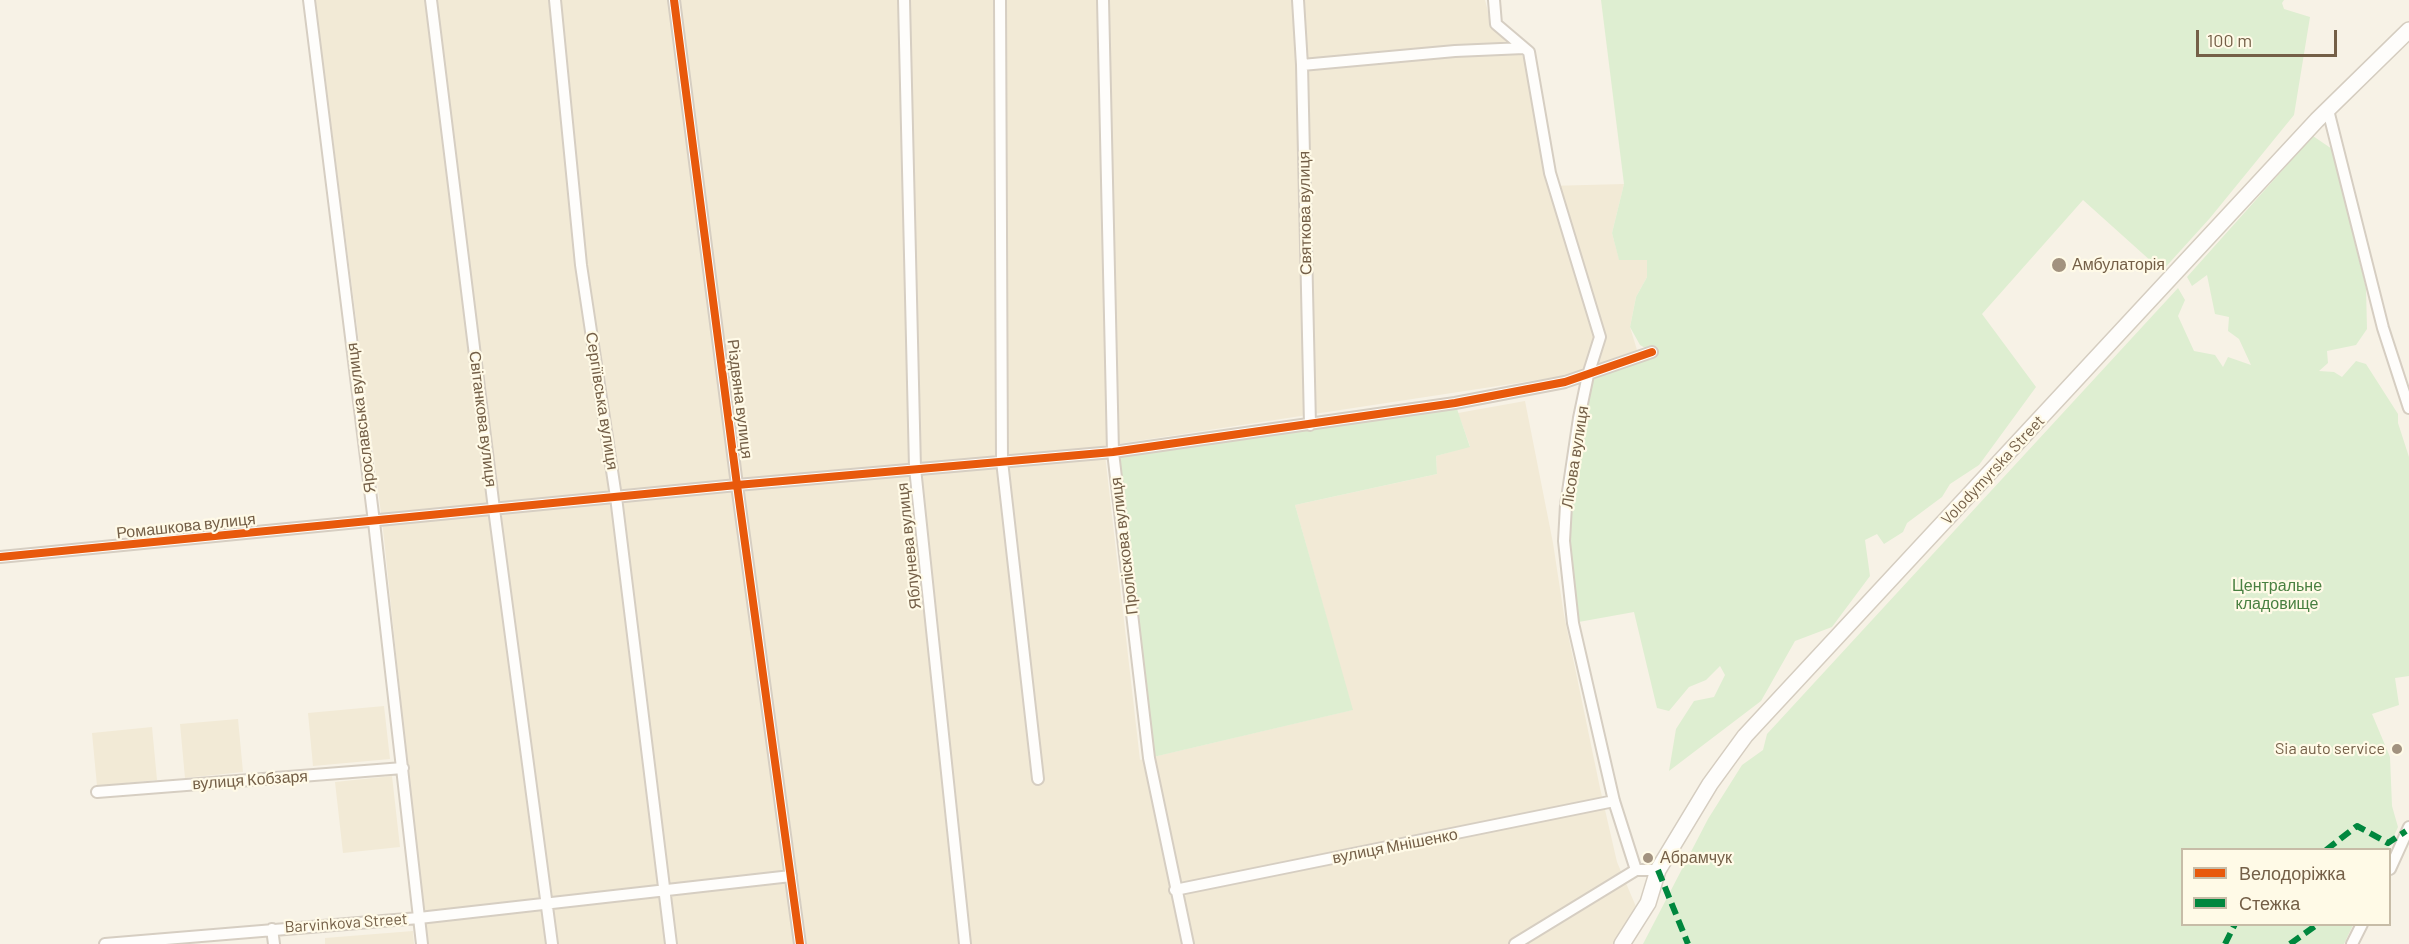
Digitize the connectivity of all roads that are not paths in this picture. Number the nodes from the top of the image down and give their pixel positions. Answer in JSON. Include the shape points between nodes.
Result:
{"nodes":[{"id":1,"x":309,"y":0,"type":"edge"},
{"id":2,"x":431,"y":0,"type":"edge"},
{"id":3,"x":555,"y":0,"type":"edge"},
{"id":4,"x":675,"y":0,"type":"edge"},
{"id":5,"x":904,"y":0,"type":"edge"},
{"id":6,"x":1000,"y":0,"type":"edge"},
{"id":7,"x":1103,"y":0,"type":"edge"},
{"id":8,"x":1298,"y":0,"type":"edge"},
{"id":9,"x":1494,"y":0,"type":"edge"},
{"id":10,"x":2409,"y":30,"type":"edge"},
{"id":11,"x":1524,"y":48,"type":"junction"},
{"id":12,"x":1302,"y":64,"type":"junction"},
{"id":13,"x":2328,"y":110,"type":"junction"},
{"id":14,"x":1652,"y":352,"type":"dead end"},
{"id":15,"x":1588,"y":375,"type":"junction"},
{"id":16,"x":2409,"y":408,"type":"edge"},
{"id":17,"x":1311,"y":425,"type":"junction"},
{"id":18,"x":1113,"y":452,"type":"junction"},
{"id":19,"x":1002,"y":461,"type":"junction"},
{"id":20,"x":915,"y":468,"type":"junction"},
{"id":21,"x":737,"y":484,"type":"junction"},
{"id":22,"x":616,"y":497,"type":"junction"},
{"id":23,"x":494,"y":509,"type":"junction"},
{"id":24,"x":374,"y":522,"type":"junction"},
{"id":25,"x":0,"y":557,"type":"edge"},
{"id":26,"x":403,"y":768,"type":"junction"},
{"id":27,"x":1038,"y":779,"type":"dead end"},
{"id":28,"x":97,"y":792,"type":"dead end"},
{"id":29,"x":1614,"y":801,"type":"junction"},
{"id":30,"x":2409,"y":827,"type":"edge"},
{"id":31,"x":2391,"y":867,"type":"edge"},
{"id":32,"x":1636,"y":870,"type":"junction"},
{"id":33,"x":1658,"y":870,"type":"junction"},
{"id":34,"x":791,"y":876,"type":"junction"},
{"id":35,"x":1175,"y":890,"type":"junction"},
{"id":36,"x":664,"y":891,"type":"junction"},
{"id":37,"x":547,"y":905,"type":"junction"},
{"id":38,"x":419,"y":918,"type":"junction"},
{"id":39,"x":2361,"y":926,"type":"edge"},
{"id":40,"x":273,"y":928,"type":"junction"},
{"id":41,"x":105,"y":944,"type":"edge"},
{"id":42,"x":123,"y":944,"type":"edge"},
{"id":43,"x":274,"y":944,"type":"edge"},
{"id":44,"x":422,"y":944,"type":"edge"},
{"id":45,"x":552,"y":944,"type":"edge"},
{"id":46,"x":670,"y":944,"type":"edge"},
{"id":47,"x":800,"y":944,"type":"edge"},
{"id":48,"x":965,"y":944,"type":"edge"},
{"id":49,"x":1188,"y":944,"type":"edge"},
{"id":50,"x":1515,"y":944,"type":"edge"},
{"id":51,"x":1622,"y":944,"type":"edge"},
{"id":52,"x":2352,"y":944,"type":"edge"}],
"edges":[{"from":1,"to":24,"type":"street","name":"Ярославська вулиця"},
{"from":2,"to":23,"type":"street","name":"Світанкова вулиця"},
{"from":3,"to":22,"type":"street","name":"Сергіївська вулиця","via":[[581,266]]},
{"from":4,"to":21,"type":"street","name":"Різдвяна вулиця"},
{"from":5,"to":20,"type":"street","name":"Яблунева вулиця"},
{"from":6,"to":19,"type":"street"},
{"from":7,"to":18,"type":"street","name":"Проліскова вулиця"},
{"from":8,"to":12,"type":"street","name":"Святкова вулиця"},
{"from":9,"to":11,"type":"street","via":[[1496,24]]},
{"from":10,"to":13,"type":"main road","name":"Volodymyrska Street"},
{"from":11,"to":12,"type":"street"},
{"from":11,"to":15,"type":"street","name":"Лісова вулиця","via":[[1529,52],[1550,173],[1600,337]]},
{"from":12,"to":17,"type":"street","name":"Святкова вулиця"},
{"from":13,"to":16,"type":"street","via":[[2383,328]]},
{"from":13,"to":33,"type":"main road","name":"Volodymyrska Street","via":[[1745,736],[1710,784]]},
{"from":14,"to":15,"type":"street","name":"Ромашкова вулиця"},
{"from":15,"to":17,"type":"street","name":"Ромашкова вулиця","via":[[1455,403]]},
{"from":15,"to":29,"type":"street","name":"Лісова вулиця","via":[[1571,471],[1564,541],[1574,623]]},
{"from":17,"to":18,"type":"street","name":"Ромашкова вулиця"},
{"from":18,"to":19,"type":"street","name":"Ромашкова вулиця"},
{"from":18,"to":35,"type":"street","name":"Проліскова вулиця","via":[[1149,758]]},
{"from":19,"to":20,"type":"street","name":"Ромашкова вулиця"},
{"from":19,"to":27,"type":"street"},
{"from":20,"to":21,"type":"street","name":"Ромашкова вулиця"},
{"from":20,"to":48,"type":"street","name":"Яблунева вулиця"},
{"from":21,"to":22,"type":"street","name":"Ромашкова вулиця"},
{"from":21,"to":34,"type":"street","name":"Різдвяна вулиця"},
{"from":22,"to":23,"type":"street","name":"Ромашкова вулиця"},
{"from":22,"to":36,"type":"street","name":"Сергіївська вулиця"},
{"from":23,"to":24,"type":"street","name":"Ромашкова вулиця"},
{"from":23,"to":37,"type":"street","name":"Світанкова вулиця"},
{"from":24,"to":25,"type":"street","name":"Ромашкова вулиця"},
{"from":24,"to":26,"type":"street","name":"Ярославська вулиця"},
{"from":26,"to":28,"type":"street","name":"вулиця Кобзаря"},
{"from":26,"to":38,"type":"street","name":"Ярославська вулиця"},
{"from":29,"to":32,"type":"street","name":"Лісова вулиця"},
{"from":29,"to":35,"type":"street","name":"вулиця Мнішенко"},
{"from":30,"to":31,"type":"street"},
{"from":32,"to":33,"type":"street"},
{"from":32,"to":50,"type":"street"},
{"from":33,"to":51,"type":"main road","name":"Volodymyrska Street","via":[[1648,903]]},
{"from":34,"to":36,"type":"street","name":"Barvinkova Street"},
{"from":34,"to":47,"type":"street","name":"Різдвяна вулиця"},
{"from":35,"to":49,"type":"street","name":"Проліскова вулиця"},
{"from":36,"to":37,"type":"street","name":"Barvinkova Street"},
{"from":36,"to":46,"type":"street","name":"Сергіївська вулиця"},
{"from":37,"to":38,"type":"street","name":"Barvinkova Street"},
{"from":37,"to":45,"type":"street","name":"Світанкова вулиця"},
{"from":38,"to":40,"type":"street","name":"Barvinkova Street"},
{"from":38,"to":44,"type":"street","name":"Ярославська вулиця"},
{"from":39,"to":52,"type":"street"},
{"from":40,"to":42,"type":"street","name":"Barvinkova Street"},
{"from":40,"to":43,"type":"street","name":"Barvinkova Street"},
{"from":41,"to":42,"type":"street","name":"Barvinkova Street"}]}
